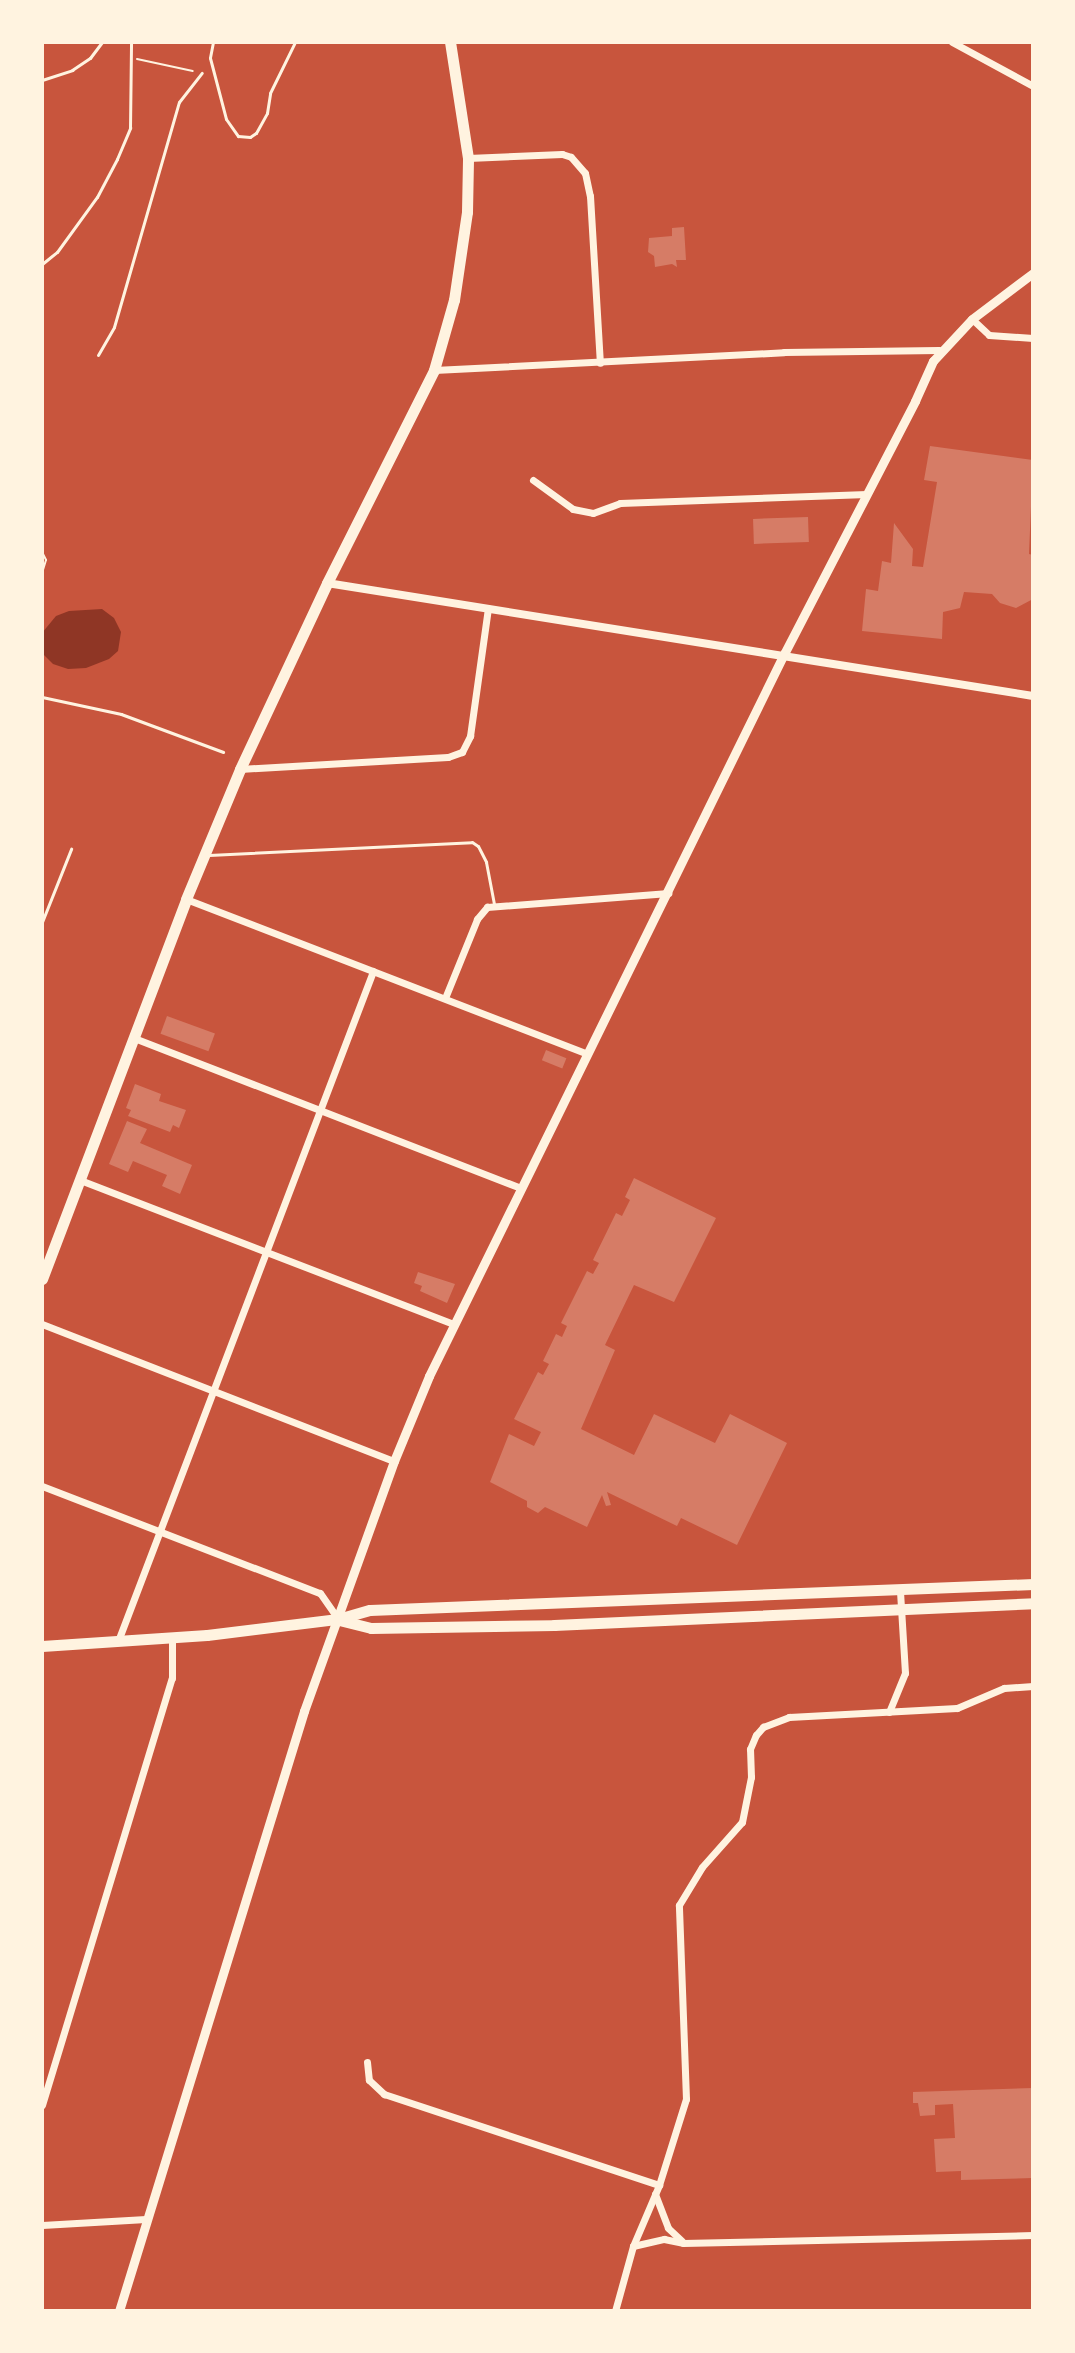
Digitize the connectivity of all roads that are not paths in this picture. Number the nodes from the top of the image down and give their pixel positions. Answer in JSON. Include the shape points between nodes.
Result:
{"nodes":[{"id":1,"x":102,"y":42,"type":"edge"},
{"id":2,"x":131,"y":42,"type":"edge"},
{"id":3,"x":213,"y":42,"type":"edge"},
{"id":4,"x":295,"y":42,"type":"edge"},
{"id":5,"x":450,"y":42,"type":"edge"},
{"id":6,"x":952,"y":42,"type":"edge"},
{"id":7,"x":202,"y":73,"type":"road end"},
{"id":8,"x":42,"y":80,"type":"edge"},
{"id":9,"x":1033,"y":86,"type":"edge"},
{"id":10,"x":468,"y":158,"type":"junction"},
{"id":11,"x":42,"y":264,"type":"edge"},
{"id":12,"x":1033,"y":273,"type":"edge"},
{"id":13,"x":972,"y":319,"type":"junction"},
{"id":14,"x":1033,"y":338,"type":"edge"},
{"id":15,"x":939,"y":350,"type":"junction"},
{"id":16,"x":98,"y":355,"type":"dead end"},
{"id":17,"x":600,"y":363,"type":"junction"},
{"id":18,"x":434,"y":370,"type":"junction"},
{"id":19,"x":533,"y":480,"type":"dead end"},
{"id":20,"x":867,"y":494,"type":"junction"},
{"id":21,"x":327,"y":583,"type":"junction"},
{"id":22,"x":488,"y":608,"type":"junction"},
{"id":23,"x":784,"y":654,"type":"junction"},
{"id":24,"x":1033,"y":696,"type":"edge"},
{"id":25,"x":42,"y":697,"type":"edge"},
{"id":26,"x":223,"y":752,"type":"dead end"},
{"id":27,"x":240,"y":769,"type":"junction"},
{"id":28,"x":71,"y":849,"type":"dead end"},
{"id":29,"x":206,"y":855,"type":"junction"},
{"id":30,"x":668,"y":893,"type":"junction"},
{"id":31,"x":186,"y":899,"type":"junction"},
{"id":32,"x":494,"y":904,"type":"junction"},
{"id":33,"x":42,"y":922,"type":"edge"},
{"id":34,"x":373,"y":971,"type":"junction"},
{"id":35,"x":445,"y":998,"type":"junction"},
{"id":36,"x":134,"y":1038,"type":"junction"},
{"id":37,"x":587,"y":1054,"type":"junction"},
{"id":38,"x":321,"y":1109,"type":"junction"},
{"id":39,"x":80,"y":1180,"type":"junction"},
{"id":40,"x":521,"y":1188,"type":"junction"},
{"id":41,"x":267,"y":1252,"type":"junction"},
{"id":42,"x":42,"y":1279,"type":"edge"},
{"id":43,"x":42,"y":1324,"type":"edge"},
{"id":44,"x":454,"y":1324,"type":"junction"},
{"id":45,"x":213,"y":1391,"type":"junction"},
{"id":46,"x":394,"y":1461,"type":"junction"},
{"id":47,"x":42,"y":1486,"type":"edge"},
{"id":48,"x":159,"y":1532,"type":"junction"},
{"id":49,"x":1033,"y":1584,"type":"edge"},
{"id":50,"x":900,"y":1591,"type":"junction"},
{"id":51,"x":1033,"y":1603,"type":"edge"},
{"id":52,"x":901,"y":1611,"type":"junction"},
{"id":53,"x":338,"y":1619,"type":"junction"},
{"id":54,"x":172,"y":1638,"type":"junction"},
{"id":55,"x":118,"y":1641,"type":"junction"},
{"id":56,"x":42,"y":1647,"type":"edge"},
{"id":57,"x":1033,"y":1686,"type":"edge"},
{"id":58,"x":889,"y":1712,"type":"junction"},
{"id":59,"x":367,"y":2062,"type":"dead end"},
{"id":60,"x":42,"y":2105,"type":"edge"},
{"id":61,"x":659,"y":2185,"type":"junction"},
{"id":62,"x":655,"y":2194,"type":"junction"},
{"id":63,"x":146,"y":2219,"type":"junction"},
{"id":64,"x":42,"y":2225,"type":"edge"},
{"id":65,"x":1033,"y":2235,"type":"edge"},
{"id":66,"x":683,"y":2243,"type":"junction"},
{"id":67,"x":633,"y":2246,"type":"junction"},
{"id":68,"x":119,"y":2311,"type":"edge"},
{"id":69,"x":615,"y":2311,"type":"edge"}],
"edges":[{"from":1,"to":8,"type":"lane","via":[[72,70]]},
{"from":2,"to":11,"type":"lane","via":[[130,128],[97,197]]},
{"from":3,"to":4,"type":"lane","via":[[210,58],[226,119],[238,136],[250,137],[267,113],[270,93]]},
{"from":5,"to":10,"type":"main road"},
{"from":6,"to":9,"type":"street"},
{"from":7,"to":16,"type":"lane","via":[[179,102],[114,327]]},
{"from":10,"to":17,"type":"street","via":[[562,154],[585,173]]},
{"from":10,"to":18,"type":"main road","via":[[465,242]]},
{"from":12,"to":13,"type":"main road"},
{"from":13,"to":14,"type":"street","via":[[989,335]]},
{"from":13,"to":15,"type":"main road"},
{"from":15,"to":17,"type":"street"},
{"from":15,"to":20,"type":"main road"},
{"from":17,"to":18,"type":"street"},
{"from":18,"to":21,"type":"main road"},
{"from":19,"to":20,"type":"street","via":[[573,509],[593,513],[620,503]]},
{"from":20,"to":23,"type":"main road"},
{"from":21,"to":22,"type":"street"},
{"from":21,"to":27,"type":"main road"},
{"from":22,"to":23,"type":"street"},
{"from":22,"to":27,"type":"street","via":[[470,736],[462,752]]},
{"from":23,"to":24,"type":"street"},
{"from":23,"to":30,"type":"main road"},
{"from":25,"to":26,"type":"lane","via":[[121,714]]},
{"from":27,"to":29,"type":"main road"},
{"from":28,"to":33,"type":"lane"},
{"from":29,"to":31,"type":"main road"},
{"from":29,"to":32,"type":"lane","via":[[472,842],[486,862]]},
{"from":30,"to":32,"type":"street"},
{"from":30,"to":37,"type":"main road"},
{"from":31,"to":34,"type":"street"},
{"from":31,"to":36,"type":"main road"},
{"from":32,"to":35,"type":"street","via":[[477,919]]},
{"from":34,"to":35,"type":"street"},
{"from":34,"to":38,"type":"street"},
{"from":35,"to":37,"type":"street"},
{"from":36,"to":38,"type":"street"},
{"from":36,"to":39,"type":"main road"},
{"from":37,"to":40,"type":"main road"},
{"from":38,"to":40,"type":"street"},
{"from":38,"to":41,"type":"street"},
{"from":39,"to":41,"type":"street"},
{"from":39,"to":42,"type":"main road"},
{"from":40,"to":44,"type":"main road"},
{"from":41,"to":44,"type":"street"},
{"from":41,"to":45,"type":"street"},
{"from":43,"to":45,"type":"street"},
{"from":44,"to":46,"type":"main road"},
{"from":45,"to":46,"type":"street"},
{"from":45,"to":48,"type":"street"},
{"from":46,"to":53,"type":"main road"},
{"from":47,"to":48,"type":"street"},
{"from":48,"to":53,"type":"street","via":[[320,1593]]},
{"from":48,"to":55,"type":"street"},
{"from":49,"to":50,"type":"main road"},
{"from":50,"to":52,"type":"street"},
{"from":50,"to":53,"type":"main road","via":[[370,1610]]},
{"from":51,"to":52,"type":"main road"},
{"from":52,"to":53,"type":"main road","via":[[386,1628]]},
{"from":52,"to":58,"type":"street","via":[[905,1673]]},
{"from":53,"to":54,"type":"main road"},
{"from":53,"to":63,"type":"main road","via":[[249,1880]]},
{"from":54,"to":55,"type":"main road"},
{"from":54,"to":60,"type":"street","via":[[172,1678]]},
{"from":55,"to":56,"type":"main road"},
{"from":57,"to":58,"type":"street","via":[[1004,1688],[957,1708]]},
{"from":58,"to":61,"type":"street","via":[[789,1717],[756,1735],[742,1822],[704,1865],[679,1905],[686,2099]]},
{"from":59,"to":61,"type":"street","via":[[369,2080],[384,2094]]},
{"from":61,"to":62,"type":"street"},
{"from":62,"to":66,"type":"street","via":[[668,2228]]},
{"from":62,"to":67,"type":"street"},
{"from":63,"to":64,"type":"street"},
{"from":63,"to":68,"type":"main road"},
{"from":65,"to":66,"type":"street"},
{"from":66,"to":67,"type":"street","via":[[664,2239]]},
{"from":67,"to":69,"type":"street"}]}
